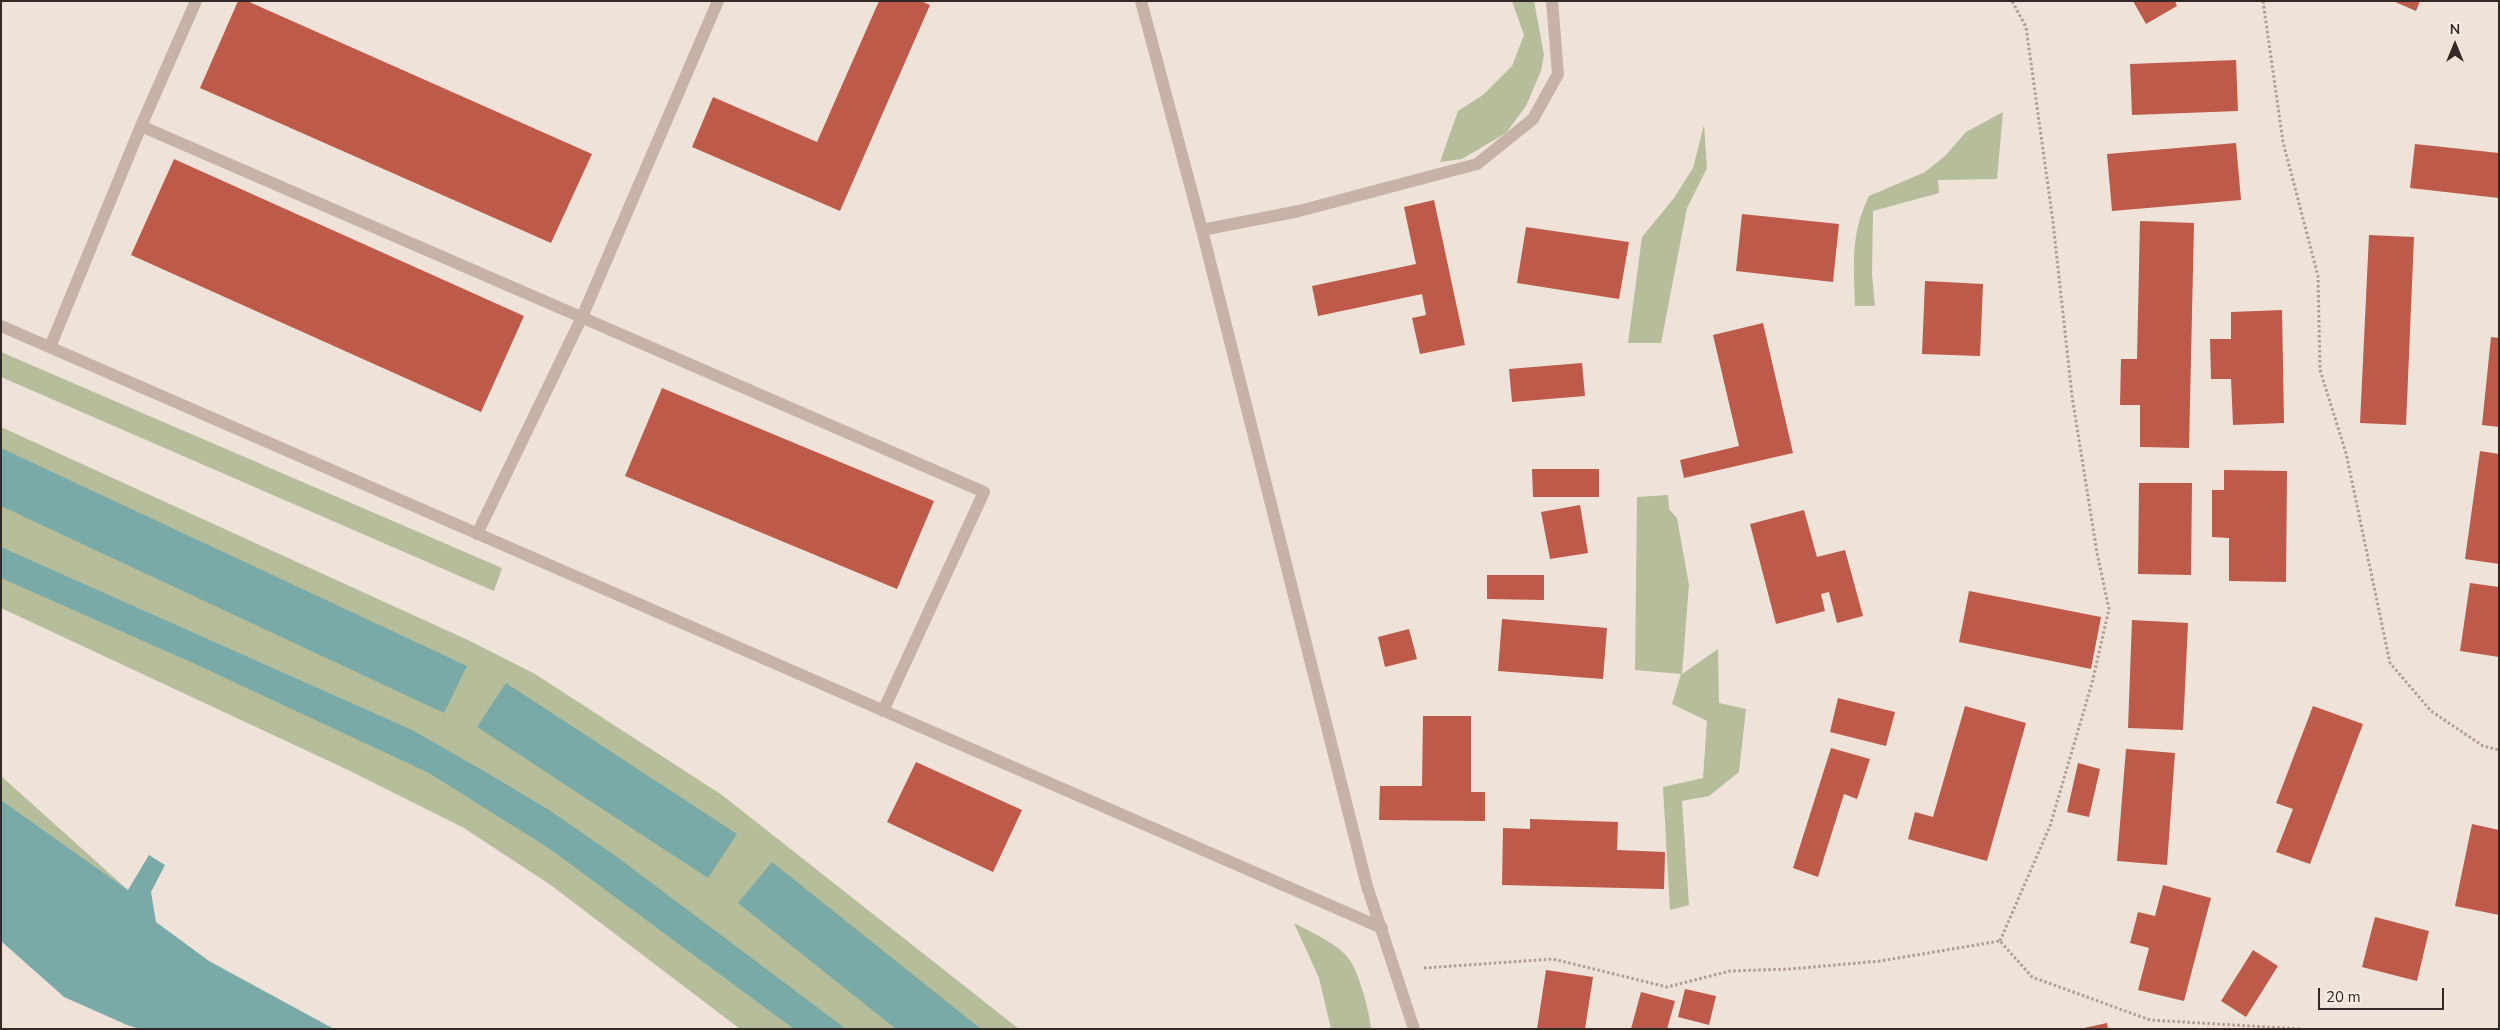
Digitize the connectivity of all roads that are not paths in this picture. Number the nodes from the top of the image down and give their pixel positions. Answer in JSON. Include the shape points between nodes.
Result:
{"nodes":[{"id":1,"x":196,"y":1,"type":"edge"},
{"id":2,"x":718,"y":1,"type":"edge"},
{"id":3,"x":1141,"y":1,"type":"edge"},
{"id":4,"x":1552,"y":1,"type":"edge"},
{"id":5,"x":142,"y":126,"type":"junction"},
{"id":6,"x":1202,"y":230,"type":"junction"},
{"id":7,"x":582,"y":317,"type":"junction"},
{"id":8,"x":1,"y":326,"type":"edge"},
{"id":9,"x":50,"y":347,"type":"junction"},
{"id":10,"x":477,"y":534,"type":"junction"},
{"id":11,"x":884,"y":711,"type":"junction"},
{"id":12,"x":1382,"y":928,"type":"junction"},
{"id":13,"x":1414,"y":1029,"type":"edge"}],
"edges":[{"from":1,"to":5,"type":"street"},
{"from":2,"to":7,"type":"street"},
{"from":3,"to":6,"type":"street"},
{"from":4,"to":6,"type":"street","via":[[1558,74],[1533,119],[1478,164],[1299,211]]},
{"from":5,"to":7,"type":"street"},
{"from":5,"to":9,"type":"street"},
{"from":6,"to":12,"type":"street","via":[[1365,876]]},
{"from":7,"to":10,"type":"street"},
{"from":7,"to":11,"type":"street","via":[[984,492]]},
{"from":8,"to":9,"type":"street"},
{"from":9,"to":10,"type":"street"},
{"from":10,"to":11,"type":"street"},
{"from":11,"to":12,"type":"street"},
{"from":12,"to":13,"type":"street"}]}
